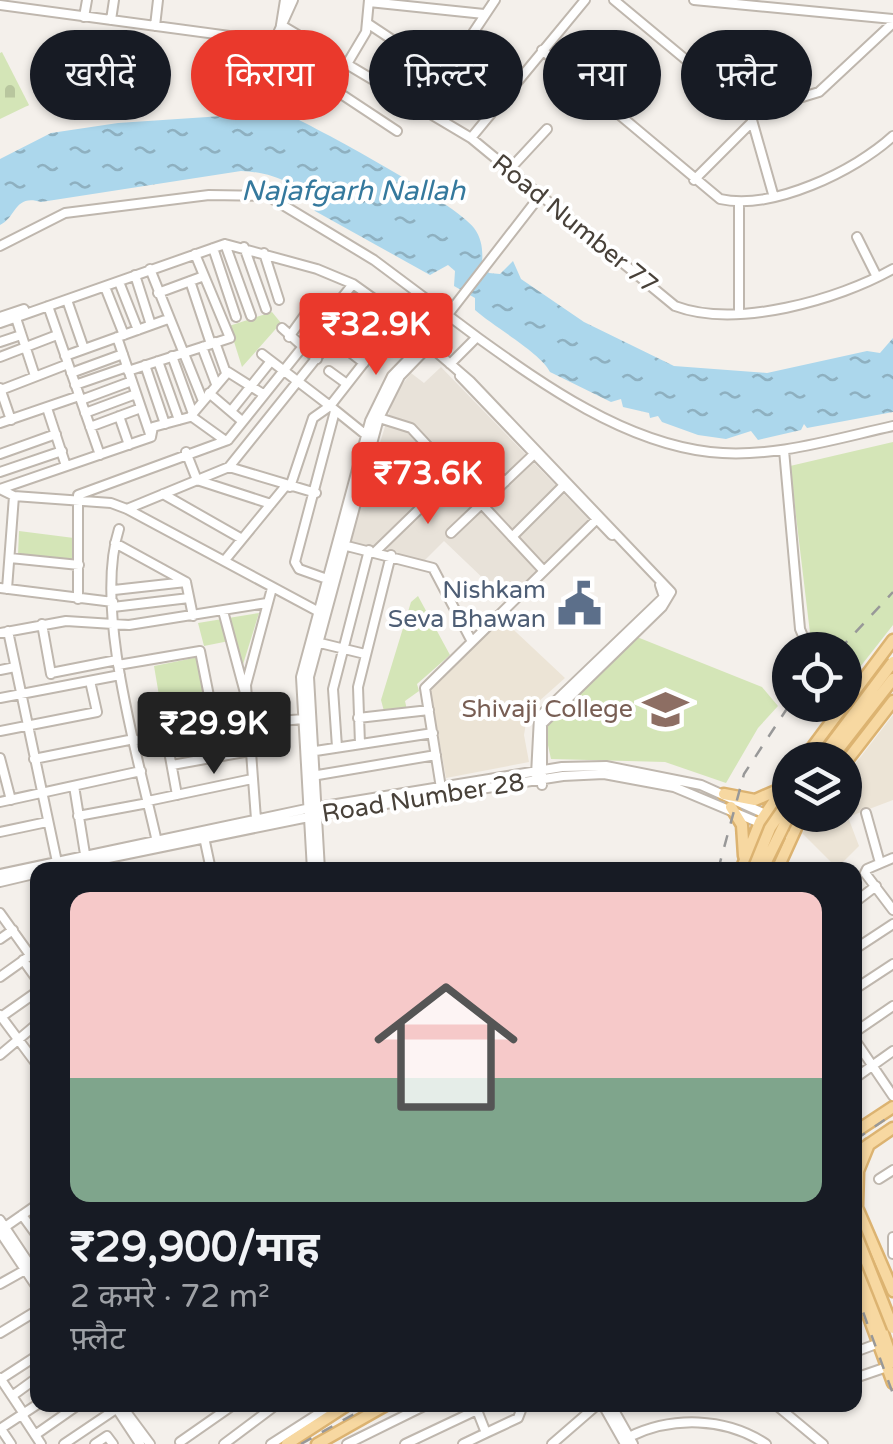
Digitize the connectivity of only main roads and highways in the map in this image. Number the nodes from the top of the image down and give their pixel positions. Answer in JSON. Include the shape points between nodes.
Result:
{"nodes":[{"id":1,"x":893,"y":640,"type":"edge"},
{"id":2,"x":893,"y":662,"type":"edge"},
{"id":3,"x":862,"y":674,"type":"edge"},
{"id":4,"x":893,"y":679,"type":"edge"},
{"id":5,"x":893,"y":701,"type":"edge"},
{"id":6,"x":832,"y":722,"type":"edge"},
{"id":7,"x":823,"y":734,"type":"junction"},
{"id":8,"x":817,"y":742,"type":"edge"},
{"id":9,"x":833,"y":742,"type":"edge"},
{"id":10,"x":836,"y":742,"type":"edge"},
{"id":11,"x":844,"y":742,"type":"edge"},
{"id":12,"x":862,"y":742,"type":"edge"},
{"id":13,"x":772,"y":792,"type":"edge"},
{"id":14,"x":724,"y":794,"type":"road end"},
{"id":15,"x":772,"y":805,"type":"edge"},
{"id":16,"x":731,"y":808,"type":"road end"},
{"id":17,"x":772,"y":825,"type":"edge"},
{"id":18,"x":781,"y":832,"type":"edge"},
{"id":19,"x":792,"y":832,"type":"edge"},
{"id":20,"x":742,"y":862,"type":"edge"},
{"id":21,"x":744,"y":862,"type":"edge"},
{"id":22,"x":756,"y":862,"type":"edge"},
{"id":23,"x":766,"y":862,"type":"edge"},
{"id":24,"x":778,"y":862,"type":"edge"},
{"id":25,"x":893,"y":1107,"type":"edge"},
{"id":26,"x":862,"y":1127,"type":"edge"},
{"id":27,"x":893,"y":1128,"type":"edge"},
{"id":28,"x":869,"y":1144,"type":"junction"},
{"id":29,"x":862,"y":1149,"type":"edge"},
{"id":30,"x":862,"y":1161,"type":"edge"},
{"id":31,"x":862,"y":1218,"type":"edge"},
{"id":32,"x":862,"y":1238,"type":"edge"},
{"id":33,"x":874,"y":1243,"type":"junction"},
{"id":34,"x":862,"y":1252,"type":"edge"},
{"id":35,"x":862,"y":1275,"type":"edge"},
{"id":36,"x":893,"y":1291,"type":"edge"},
{"id":37,"x":862,"y":1313,"type":"edge"},
{"id":38,"x":893,"y":1328,"type":"edge"},
{"id":39,"x":890,"y":1364,"type":"edge"},
{"id":40,"x":893,"y":1383,"type":"edge"},
{"id":41,"x":323,"y":1412,"type":"edge"},
{"id":42,"x":374,"y":1412,"type":"edge"},
{"id":43,"x":288,"y":1444,"type":"edge"},
{"id":44,"x":317,"y":1444,"type":"edge"}],
"edges":[{"from":1,"to":3,"type":"main road"},
{"from":2,"to":9,"type":"main road","bridge":true},
{"from":4,"to":11,"type":"main road","bridge":true},
{"from":5,"to":12,"type":"main road"},
{"from":6,"to":7,"type":"main road"},
{"from":7,"to":8,"type":"main road"},
{"from":7,"to":10,"type":"main road"},
{"from":13,"to":14,"type":"main road","via":[[761,799]]},
{"from":15,"to":21,"type":"main road"},
{"from":16,"to":20,"type":"main road","via":[[743,830]]},
{"from":17,"to":22,"type":"main road","bridge":true},
{"from":18,"to":23,"type":"main road","bridge":true},
{"from":19,"to":24,"type":"main road"},
{"from":25,"to":26,"type":"main road"},
{"from":27,"to":28,"type":"main road"},
{"from":28,"to":29,"type":"main road"},
{"from":28,"to":30,"type":"main road"},
{"from":31,"to":33,"type":"main road"},
{"from":32,"to":33,"type":"main road"},
{"from":33,"to":36,"type":"main road"},
{"from":34,"to":38,"type":"main road","bridge":true},
{"from":35,"to":39,"type":"main road"},
{"from":37,"to":39,"type":"main road"},
{"from":39,"to":40,"type":"main road"},
{"from":41,"to":43,"type":"main road"},
{"from":42,"to":44,"type":"main road"}]}
